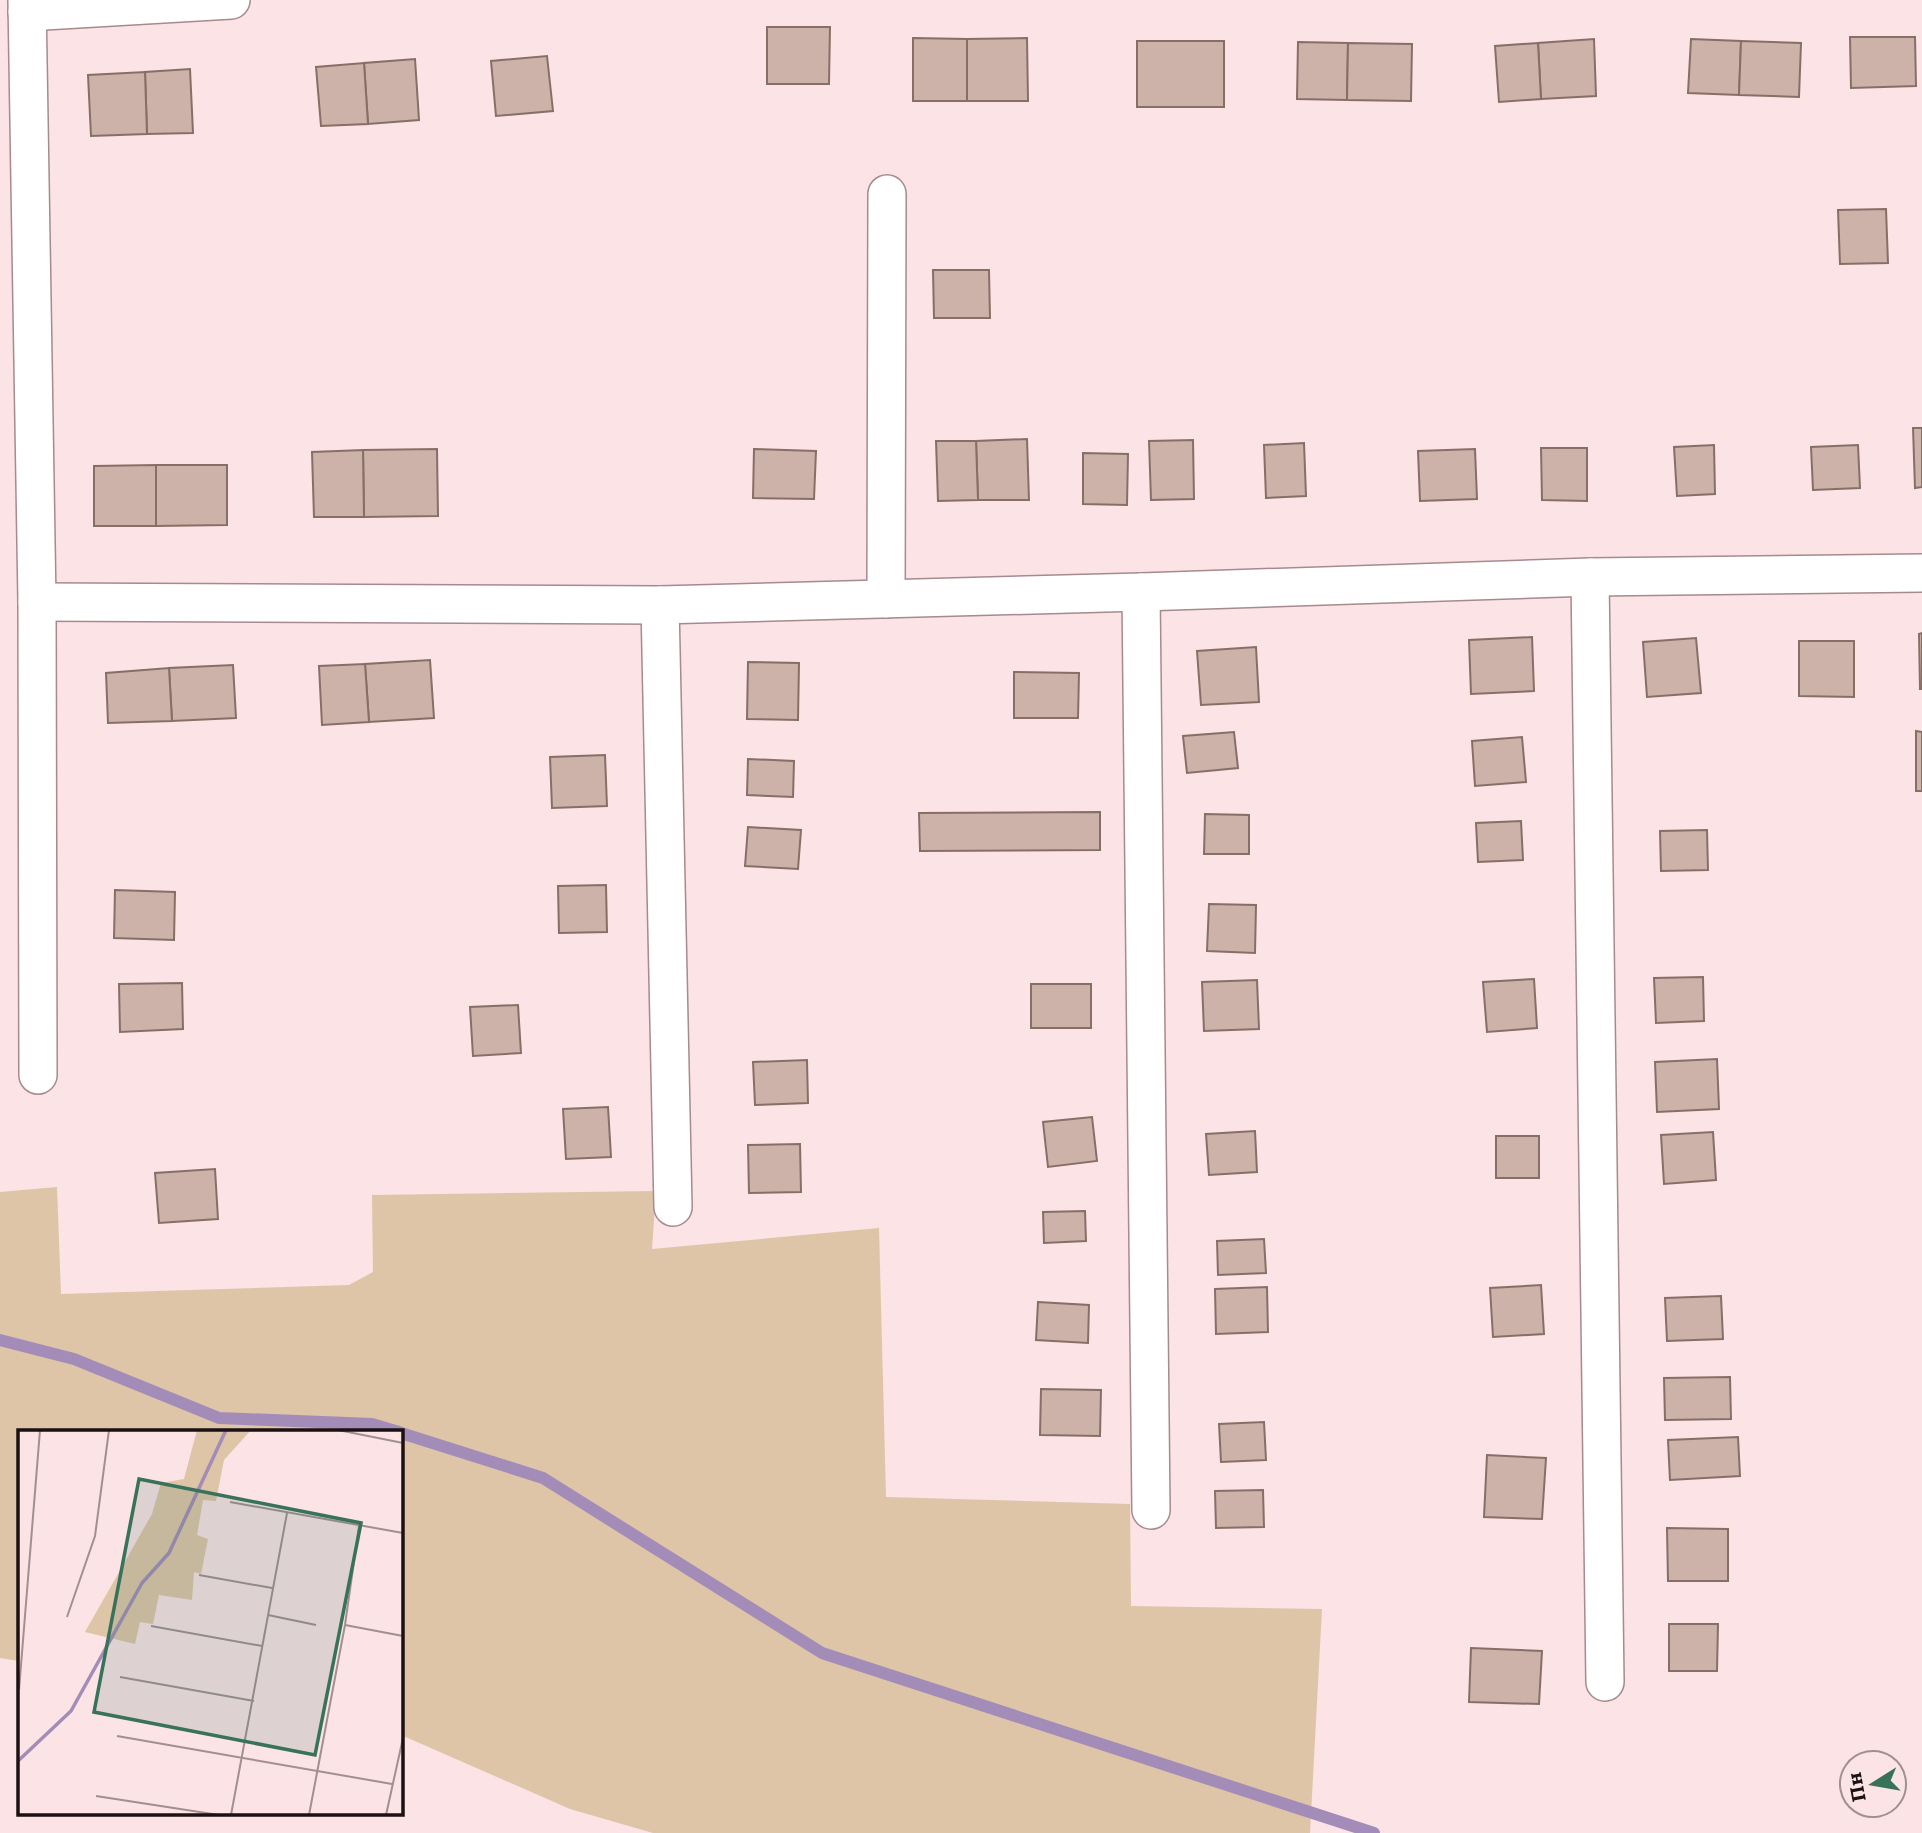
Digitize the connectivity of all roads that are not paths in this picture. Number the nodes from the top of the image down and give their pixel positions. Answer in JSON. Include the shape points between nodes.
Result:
{"nodes":[{"id":1,"x":231,"y":0,"type":"edge"},
{"id":2,"x":27,"y":6,"type":"edge"},
{"id":3,"x":887,"y":194,"type":"dead end"},
{"id":4,"x":1922,"y":573,"type":"edge"},
{"id":5,"x":1590,"y":577,"type":"junction"},
{"id":6,"x":1141,"y":592,"type":"junction"},
{"id":7,"x":886,"y":599,"type":"junction"},
{"id":8,"x":37,"y":601,"type":"junction"},
{"id":9,"x":660,"y":605,"type":"junction"},
{"id":10,"x":38,"y":1075,"type":"dead end"},
{"id":11,"x":673,"y":1207,"type":"dead end"},
{"id":12,"x":1151,"y":1510,"type":"dead end"},
{"id":13,"x":1605,"y":1682,"type":"dead end"}],
"edges":[{"from":1,"to":2,"type":"street"},
{"from":2,"to":8,"type":"street"},
{"from":3,"to":7,"type":"street"},
{"from":4,"to":5,"type":"street"},
{"from":5,"to":6,"type":"street"},
{"from":5,"to":13,"type":"street"},
{"from":6,"to":7,"type":"street"},
{"from":6,"to":12,"type":"street"},
{"from":7,"to":9,"type":"street"},
{"from":8,"to":9,"type":"street"},
{"from":8,"to":10,"type":"street"},
{"from":9,"to":11,"type":"street"}]}
